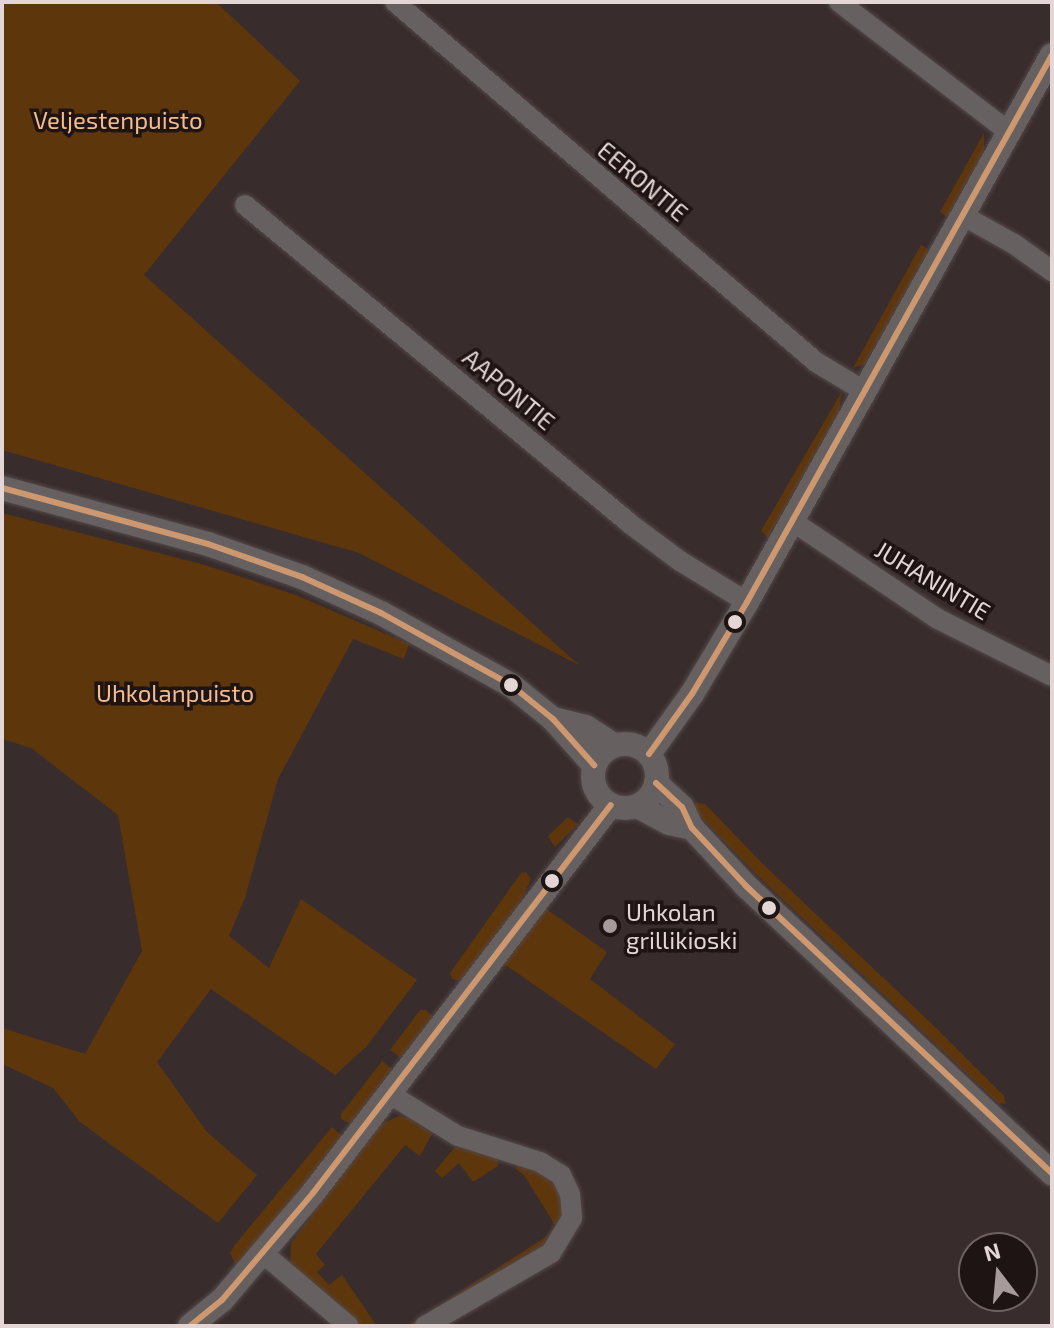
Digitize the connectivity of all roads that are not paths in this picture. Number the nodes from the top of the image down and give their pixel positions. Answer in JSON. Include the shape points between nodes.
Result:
{"nodes":[{"id":1,"x":395,"y":2,"type":"edge"},
{"id":2,"x":839,"y":2,"type":"edge"},
{"id":3,"x":1052,"y":55,"type":"edge"},
{"id":4,"x":1009,"y":132,"type":"junction"},
{"id":5,"x":245,"y":205,"type":"dead end"},
{"id":6,"x":962,"y":215,"type":"junction"},
{"id":7,"x":1052,"y":271,"type":"edge"},
{"id":8,"x":864,"y":391,"type":"junction"},
{"id":9,"x":2,"y":488,"type":"edge"},
{"id":10,"x":792,"y":521,"type":"junction"},
{"id":11,"x":747,"y":602,"type":"junction"},
{"id":12,"x":1052,"y":676,"type":"edge"},
{"id":13,"x":553,"y":719,"type":"junction"},
{"id":14,"x":614,"y":745,"type":"junction"},
{"id":15,"x":649,"y":754,"type":"junction"},
{"id":16,"x":594,"y":765,"type":"junction"},
{"id":17,"x":656,"y":783,"type":"junction"},
{"id":18,"x":611,"y":805,"type":"junction"},
{"id":19,"x":637,"y":806,"type":"junction"},
{"id":20,"x":692,"y":828,"type":"junction"},
{"id":21,"x":388,"y":1093,"type":"junction"},
{"id":22,"x":1052,"y":1173,"type":"edge"},
{"id":23,"x":264,"y":1254,"type":"junction"},
{"id":24,"x":190,"y":1326,"type":"edge"},
{"id":25,"x":349,"y":1326,"type":"edge"},
{"id":26,"x":425,"y":1326,"type":"edge"}],
"edges":[{"from":1,"to":8,"type":"street","name":"EERONTIE","via":[[816,362]]},
{"from":2,"to":4,"type":"street"},
{"from":3,"to":4,"type":"street"},
{"from":4,"to":6,"type":"street"},
{"from":5,"to":11,"type":"street","name":"AAPONTIE","via":[[629,523]]},
{"from":6,"to":7,"type":"street"},
{"from":6,"to":8,"type":"street"},
{"from":8,"to":10,"type":"street"},
{"from":9,"to":13,"type":"street","via":[[208,544],[302,577],[381,613],[498,678]]},
{"from":10,"to":11,"type":"street"},
{"from":10,"to":12,"type":"street","name":"JUHANINTIE","via":[[938,619]]},
{"from":11,"to":15,"type":"street"},
{"from":13,"to":14,"type":"street","via":[[586,727]]},
{"from":13,"to":16,"type":"street"},
{"from":14,"to":15,"type":"street","via":[[633,744]]},
{"from":14,"to":16,"type":"street"},
{"from":15,"to":17,"type":"street"},
{"from":16,"to":18,"type":"street","via":[[594,786]]},
{"from":17,"to":19,"type":"street"},
{"from":17,"to":20,"type":"street","via":[[682,807]]},
{"from":18,"to":19,"type":"street"},
{"from":18,"to":21,"type":"street"},
{"from":19,"to":20,"type":"street"},
{"from":20,"to":22,"type":"street","via":[[746,886]]},
{"from":21,"to":23,"type":"street"},
{"from":21,"to":26,"type":"street","via":[[458,1136],[540,1162],[561,1175],[570,1194],[572,1218],[551,1253]]},
{"from":23,"to":24,"type":"street"},
{"from":23,"to":25,"type":"street"}]}
